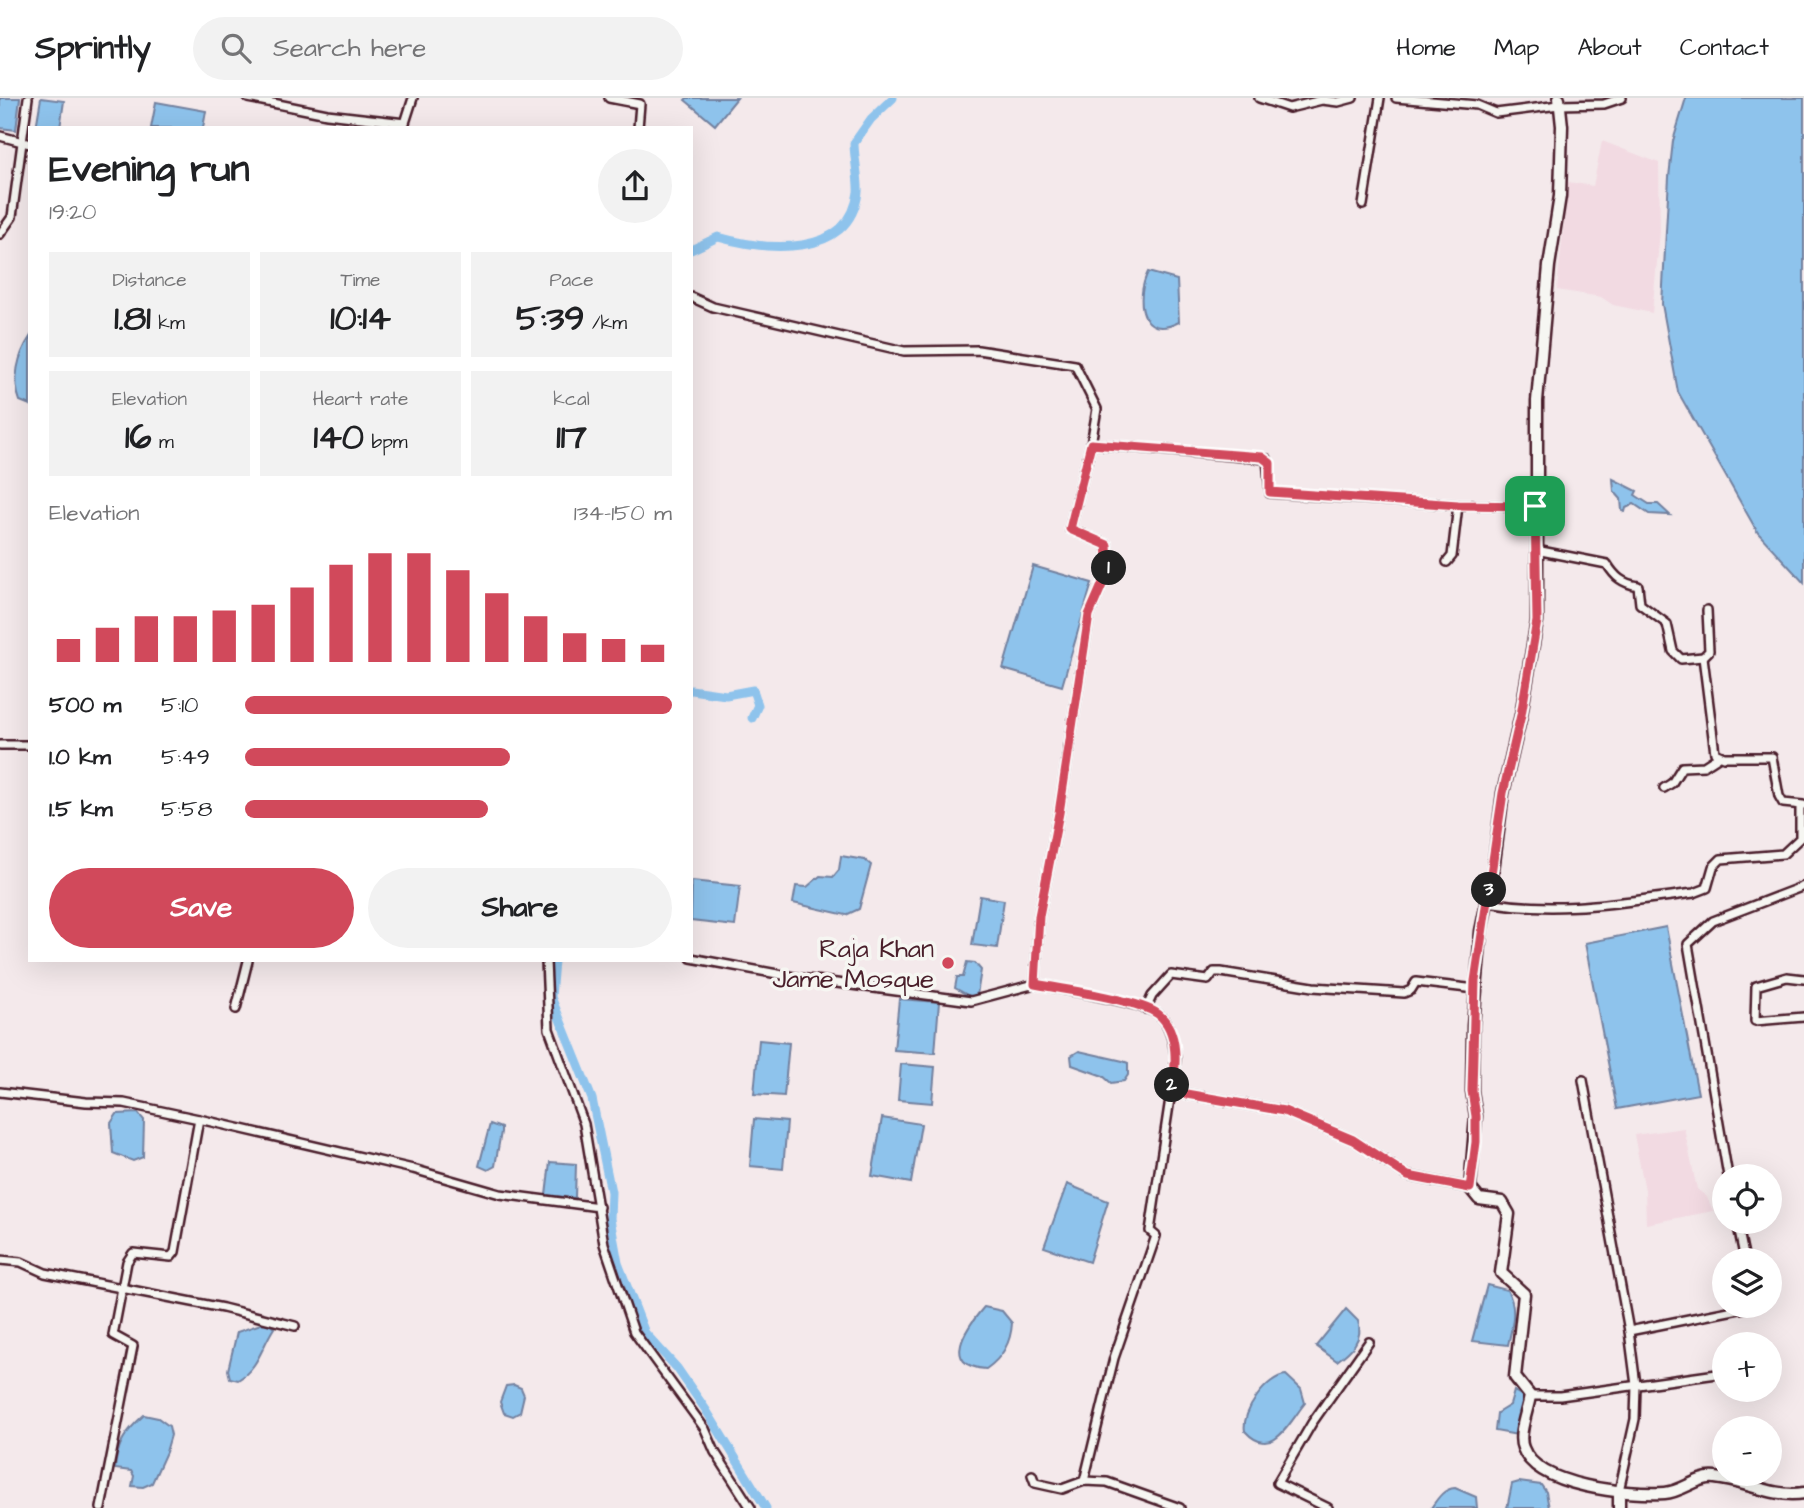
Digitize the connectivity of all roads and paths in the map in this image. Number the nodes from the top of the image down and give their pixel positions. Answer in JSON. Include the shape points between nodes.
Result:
{"nodes":[{"id":1,"x":28,"y":98,"type":"edge"},
{"id":2,"x":248,"y":98,"type":"edge"},
{"id":3,"x":413,"y":98,"type":"edge"},
{"id":4,"x":609,"y":98,"type":"edge"},
{"id":5,"x":1259,"y":98,"type":"edge"},
{"id":6,"x":1353,"y":98,"type":"edge"},
{"id":7,"x":1380,"y":98,"type":"edge"},
{"id":8,"x":1396,"y":98,"type":"edge"},
{"id":9,"x":1622,"y":98,"type":"edge"},
{"id":10,"x":1559,"y":101,"type":"edge"},
{"id":11,"x":638,"y":126,"type":"edge"},
{"id":12,"x":0,"y":136,"type":"edge"},
{"id":13,"x":26,"y":143,"type":"edge"},
{"id":14,"x":1363,"y":205,"type":"dead end"},
{"id":15,"x":0,"y":234,"type":"edge"},
{"id":16,"x":693,"y":298,"type":"edge"},
{"id":17,"x":1091,"y":444,"type":"junction"},
{"id":18,"x":1458,"y":505,"type":"junction"},
{"id":19,"x":1535,"y":506,"type":"junction"},
{"id":20,"x":1536,"y":550,"type":"junction"},
{"id":21,"x":1447,"y":562,"type":"dead end"},
{"id":22,"x":1707,"y":610,"type":"dead end"},
{"id":23,"x":1703,"y":657,"type":"junction"},
{"id":24,"x":0,"y":745,"type":"edge"},
{"id":25,"x":28,"y":745,"type":"edge"},
{"id":26,"x":1718,"y":757,"type":"junction"},
{"id":27,"x":1664,"y":788,"type":"dead end"},
{"id":28,"x":1802,"y":805,"type":"edge"},
{"id":29,"x":1804,"y":886,"type":"edge"},
{"id":30,"x":1487,"y":902,"type":"junction"},
{"id":31,"x":693,"y":958,"type":"edge"},
{"id":32,"x":247,"y":962,"type":"edge"},
{"id":33,"x":546,"y":962,"type":"edge"},
{"id":34,"x":1804,"y":979,"type":"edge"},
{"id":35,"x":1035,"y":984,"type":"junction"},
{"id":36,"x":1476,"y":989,"type":"junction"},
{"id":37,"x":236,"y":1009,"type":"dead end"},
{"id":38,"x":1146,"y":1009,"type":"junction"},
{"id":39,"x":1804,"y":1017,"type":"edge"},
{"id":40,"x":1583,"y":1080,"type":"dead end"},
{"id":41,"x":0,"y":1091,"type":"edge"},
{"id":42,"x":1169,"y":1091,"type":"junction"},
{"id":43,"x":200,"y":1119,"type":"junction"},
{"id":44,"x":1726,"y":1164,"type":"edge"},
{"id":45,"x":1470,"y":1188,"type":"junction"},
{"id":46,"x":599,"y":1207,"type":"junction"},
{"id":47,"x":0,"y":1260,"type":"edge"},
{"id":48,"x":122,"y":1287,"type":"junction"},
{"id":49,"x":1712,"y":1314,"type":"edge"},
{"id":50,"x":295,"y":1326,"type":"dead end"},
{"id":51,"x":1629,"y":1331,"type":"junction"},
{"id":52,"x":1369,"y":1342,"type":"dead end"},
{"id":53,"x":1712,"y":1375,"type":"edge"},
{"id":54,"x":1636,"y":1385,"type":"junction"},
{"id":55,"x":1530,"y":1396,"type":"junction"},
{"id":56,"x":1032,"y":1475,"type":"dead end"},
{"id":57,"x":1084,"y":1481,"type":"junction"},
{"id":58,"x":1619,"y":1491,"type":"junction"},
{"id":59,"x":1804,"y":1493,"type":"edge"},
{"id":60,"x":101,"y":1508,"type":"edge"},
{"id":61,"x":751,"y":1508,"type":"edge"},
{"id":62,"x":1180,"y":1508,"type":"edge"},
{"id":63,"x":1328,"y":1508,"type":"edge"},
{"id":64,"x":1619,"y":1508,"type":"edge"}],
"edges":[{"from":1,"to":13,"type":"street"},
{"from":2,"to":3,"type":"street","via":[[405,123]]},
{"from":4,"to":11,"type":"street","via":[[639,104]]},
{"from":5,"to":6,"type":"street","via":[[1289,108]]},
{"from":7,"to":14,"type":"street"},
{"from":8,"to":10,"type":"street","via":[[1477,105],[1496,113]]},
{"from":9,"to":10,"type":"street","via":[[1604,104]]},
{"from":10,"to":19,"type":"street","via":[[1560,196],[1537,401]]},
{"from":12,"to":13,"type":"street"},
{"from":13,"to":15,"type":"street","via":[[12,217]]},
{"from":16,"to":17,"type":"street","via":[[713,307],[904,351],[978,350],[1075,365],[1097,409]]},
{"from":17,"to":18,"type":"street","via":[[1262,457],[1270,463],[1270,492]]},
{"from":17,"to":35,"type":"street","via":[[1070,529],[1107,545],[1109,569],[1089,615],[1039,916]]},
{"from":18,"to":19,"type":"street"},
{"from":18,"to":21,"type":"street","via":[[1452,556]]},
{"from":19,"to":20,"type":"street"},
{"from":20,"to":23,"type":"street","via":[[1607,564],[1614,576],[1638,586],[1640,604],[1667,624],[1673,652],[1681,659]]},
{"from":20,"to":30,"type":"street","via":[[1537,621]]},
{"from":22,"to":23,"type":"street","via":[[1709,651]]},
{"from":23,"to":26,"type":"street"},
{"from":24,"to":25,"type":"street"},
{"from":26,"to":27,"type":"street","via":[[1704,766],[1682,767]]},
{"from":26,"to":28,"type":"street","via":[[1772,757],[1783,803]]},
{"from":28,"to":30,"type":"street","via":[[1800,838],[1783,854],[1721,859],[1713,867],[1707,888],[1694,893],[1571,909]]},
{"from":29,"to":44,"type":"street","via":[[1713,921],[1688,944]]},
{"from":30,"to":36,"type":"street"},
{"from":31,"to":35,"type":"street","via":[[971,1001]]},
{"from":32,"to":37,"type":"street"},
{"from":33,"to":46,"type":"street","via":[[549,1030],[584,1125]]},
{"from":34,"to":39,"type":"street","via":[[1787,977],[1756,986],[1755,1021]]},
{"from":35,"to":38,"type":"street"},
{"from":36,"to":38,"type":"street","via":[[1416,982],[1404,993],[1313,987],[1214,972],[1208,980],[1171,975]]},
{"from":36,"to":45,"type":"street","via":[[1472,1091],[1476,1142]]},
{"from":38,"to":42,"type":"street","via":[[1158,1014],[1172,1040],[1176,1059]]},
{"from":40,"to":51,"type":"street"},
{"from":41,"to":43,"type":"street","via":[[124,1103]]},
{"from":42,"to":45,"type":"street","via":[[1284,1111],[1353,1140],[1408,1176]]},
{"from":42,"to":57,"type":"street","via":[[1150,1231],[1156,1236],[1114,1358]]},
{"from":43,"to":46,"type":"street","via":[[500,1194]]},
{"from":43,"to":48,"type":"street","via":[[175,1252],[171,1257],[133,1253]]},
{"from":45,"to":55,"type":"street","via":[[1479,1199],[1502,1202],[1509,1214],[1501,1273],[1524,1294],[1515,1377]]},
{"from":46,"to":61,"type":"street","via":[[604,1244],[634,1332],[705,1429]]},
{"from":47,"to":48,"type":"street"},
{"from":48,"to":50,"type":"street"},
{"from":48,"to":60,"type":"street","via":[[113,1335],[132,1346]]},
{"from":49,"to":51,"type":"street"},
{"from":51,"to":54,"type":"street"},
{"from":52,"to":63,"type":"street","via":[[1277,1483]]},
{"from":53,"to":54,"type":"street"},
{"from":54,"to":55,"type":"street"},
{"from":54,"to":58,"type":"street","via":[[1635,1419]]},
{"from":55,"to":58,"type":"street","via":[[1521,1437],[1526,1454],[1564,1482]]},
{"from":56,"to":57,"type":"street","via":[[1035,1483],[1062,1489]]},
{"from":57,"to":62,"type":"street","via":[[1127,1487]]},
{"from":58,"to":59,"type":"street","via":[[1665,1493],[1714,1478],[1777,1495]]},
{"from":58,"to":64,"type":"street"}]}
